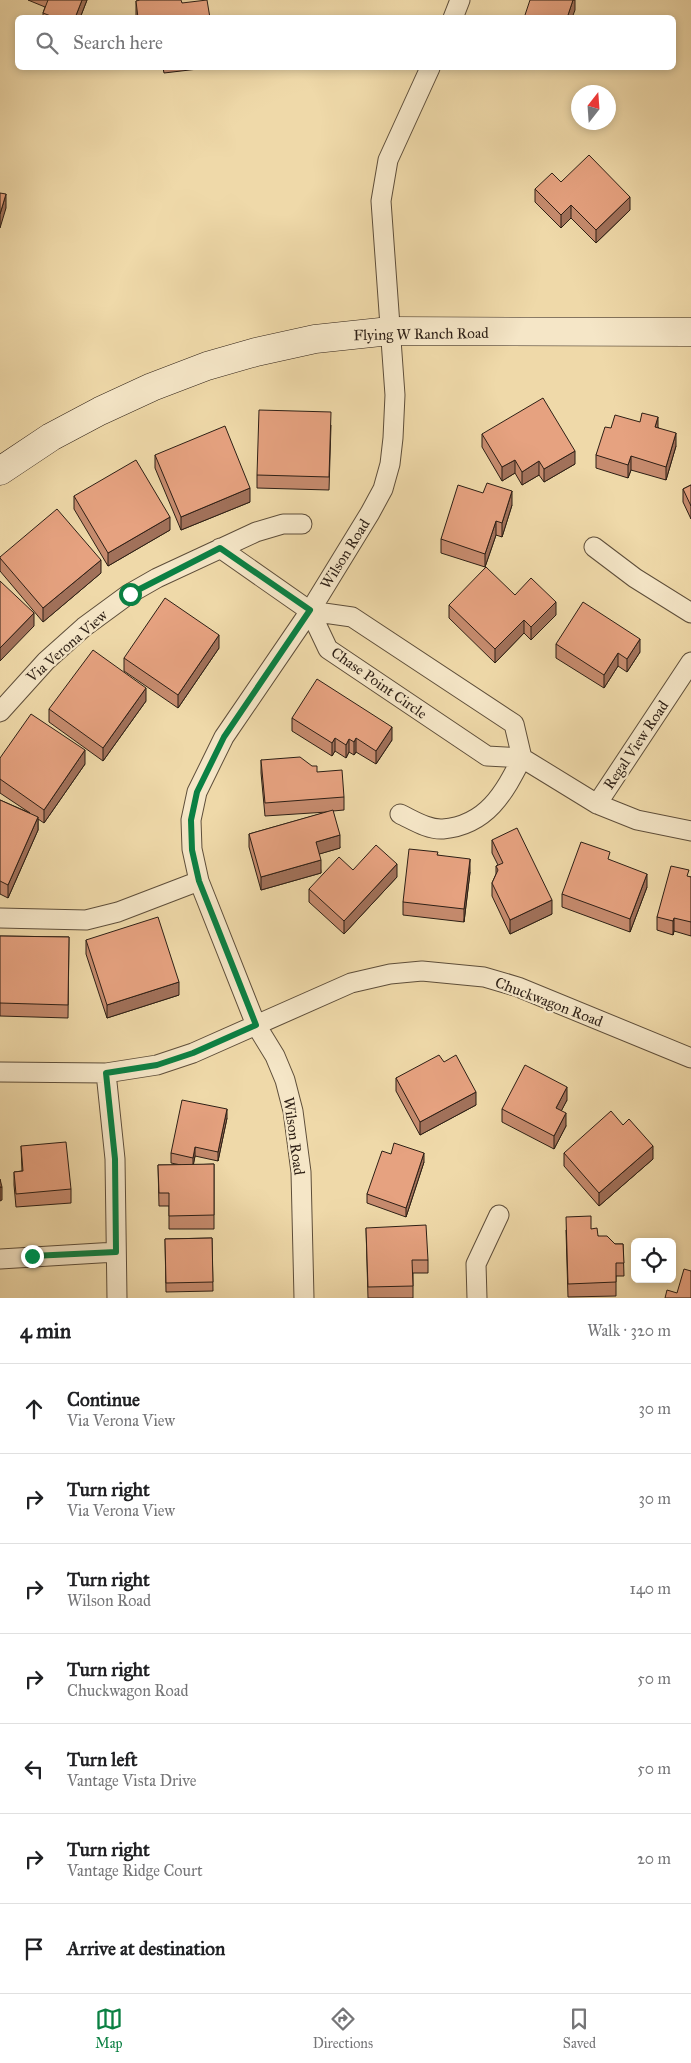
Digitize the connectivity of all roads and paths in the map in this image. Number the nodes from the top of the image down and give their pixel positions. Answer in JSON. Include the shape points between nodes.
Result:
{"nodes":[{"id":1,"x":460,"y":0,"type":"edge"},
{"id":2,"x":454,"y":15,"type":"edge"},
{"id":3,"x":429,"y":70,"type":"edge"},
{"id":4,"x":390,"y":332,"type":"junction"},
{"id":5,"x":691,"y":332,"type":"edge"},
{"id":6,"x":0,"y":471,"type":"edge"},
{"id":7,"x":302,"y":524,"type":"dead end"},
{"id":8,"x":594,"y":547,"type":"dead end"},
{"id":9,"x":220,"y":548,"type":"junction"},
{"id":10,"x":310,"y":610,"type":"junction"},
{"id":11,"x":691,"y":613,"type":"edge"},
{"id":12,"x":691,"y":662,"type":"edge"},
{"id":13,"x":0,"y":712,"type":"edge"},
{"id":14,"x":522,"y":758,"type":"junction"},
{"id":15,"x":597,"y":804,"type":"junction"},
{"id":16,"x":400,"y":814,"type":"dead end"},
{"id":17,"x":691,"y":831,"type":"edge"},
{"id":18,"x":199,"y":881,"type":"junction"},
{"id":19,"x":0,"y":918,"type":"edge"},
{"id":20,"x":256,"y":1025,"type":"junction"},
{"id":21,"x":691,"y":1058,"type":"edge"},
{"id":22,"x":0,"y":1072,"type":"edge"},
{"id":23,"x":106,"y":1073,"type":"junction"},
{"id":24,"x":498,"y":1215,"type":"dead end"},
{"id":25,"x":116,"y":1252,"type":"junction"},
{"id":26,"x":0,"y":1259,"type":"edge"},
{"id":27,"x":117,"y":1298,"type":"edge"},
{"id":28,"x":304,"y":1298,"type":"edge"},
{"id":29,"x":477,"y":1298,"type":"edge"}],
"edges":[{"from":1,"to":2,"type":"street"},
{"from":3,"to":4,"type":"street","name":"Wilson Road","via":[[394,143],[384,177],[381,201]]},
{"from":4,"to":5,"type":"street","name":"Flying W Ranch Road"},
{"from":4,"to":6,"type":"street","name":"Flying W Ranch Road","via":[[315,339],[208,366],[100,411],[51,437]]},
{"from":4,"to":10,"type":"street","name":"Wilson Road","via":[[395,395],[390,464],[370,513]]},
{"from":7,"to":9,"type":"street","name":"Via Verona View","via":[[274,526]]},
{"from":8,"to":11,"type":"street","via":[[635,578]]},
{"from":9,"to":10,"type":"street"},
{"from":9,"to":13,"type":"street","name":"Via Verona View","via":[[122,599],[46,661]]},
{"from":10,"to":14,"type":"street","name":"Chase Point Circle","via":[[328,650],[486,756]]},
{"from":10,"to":14,"type":"street","via":[[352,617],[514,724]]},
{"from":10,"to":18,"type":"street","name":"Wilson Road","via":[[224,737],[197,792],[191,830]]},
{"from":12,"to":15,"type":"street","name":"Regal View Road"},
{"from":14,"to":15,"type":"street","name":"Chase Point Circle"},
{"from":14,"to":16,"type":"street","via":[[503,794],[485,813],[463,824],[442,829],[423,825]]},
{"from":15,"to":17,"type":"street","name":"Chase Point Circle","via":[[637,820]]},
{"from":18,"to":19,"type":"street","via":[[118,912],[86,920]]},
{"from":18,"to":20,"type":"street","name":"Wilson Road"},
{"from":20,"to":21,"type":"street","name":"Chuckwagon Road","via":[[352,983],[390,974],[452,972],[518,987]]},
{"from":20,"to":23,"type":"street","name":"Chuckwagon Road","via":[[157,1065]]},
{"from":20,"to":28,"type":"street","name":"Wilson Road","via":[[275,1056],[293,1111],[301,1172]]},
{"from":22,"to":23,"type":"street","name":"Chuckwagon Road"},
{"from":23,"to":25,"type":"street","via":[[115,1159]]},
{"from":24,"to":29,"type":"street","via":[[476,1264]]},
{"from":25,"to":26,"type":"street"},
{"from":25,"to":27,"type":"street"}]}
